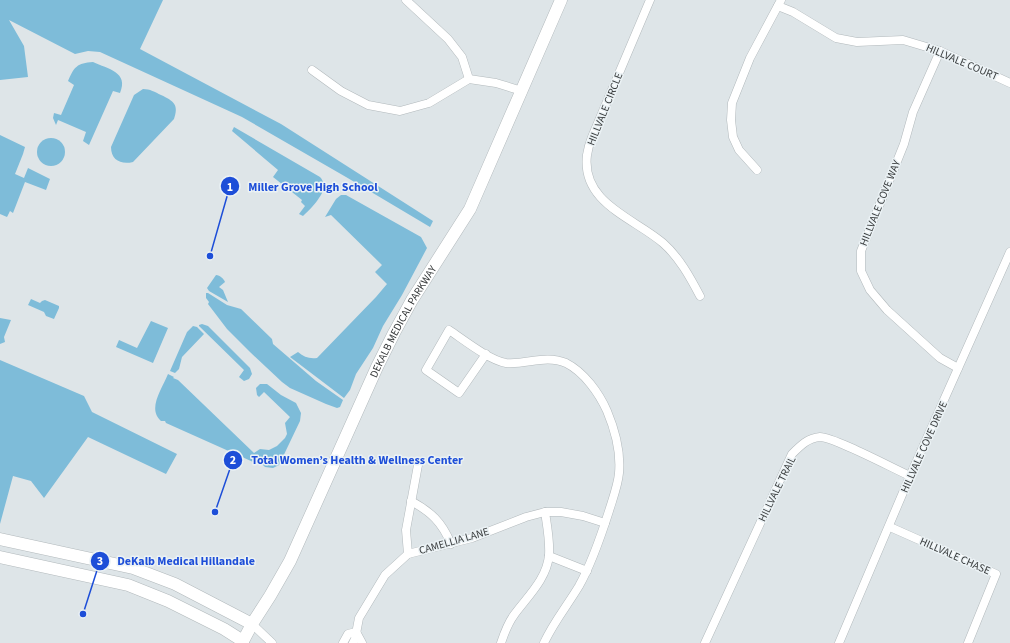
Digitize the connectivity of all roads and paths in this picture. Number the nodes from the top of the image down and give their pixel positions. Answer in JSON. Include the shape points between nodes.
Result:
{"nodes":[{"id":1,"x":406,"y":0,"type":"edge"},
{"id":2,"x":561,"y":0,"type":"edge"},
{"id":3,"x":650,"y":0,"type":"edge"},
{"id":4,"x":779,"y":3,"type":"edge"},
{"id":5,"x":940,"y":50,"type":"junction"},
{"id":6,"x":312,"y":70,"type":"dead end"},
{"id":7,"x":469,"y":79,"type":"junction"},
{"id":8,"x":1010,"y":83,"type":"edge"},
{"id":9,"x":522,"y":91,"type":"junction"},
{"id":10,"x":757,"y":170,"type":"dead end"},
{"id":11,"x":1010,"y":252,"type":"edge"},
{"id":12,"x":700,"y":296,"type":"dead end"},
{"id":13,"x":486,"y":354,"type":"junction"},
{"id":14,"x":958,"y":368,"type":"junction"},
{"id":15,"x":418,"y":465,"type":"dead end"},
{"id":16,"x":910,"y":476,"type":"junction"},
{"id":17,"x":411,"y":501,"type":"junction"},
{"id":18,"x":544,"y":512,"type":"junction"},
{"id":19,"x":605,"y":523,"type":"junction"},
{"id":20,"x":890,"y":527,"type":"junction"},
{"id":21,"x":0,"y":539,"type":"edge"},
{"id":22,"x":451,"y":544,"type":"junction"},
{"id":23,"x":408,"y":554,"type":"junction"},
{"id":24,"x":549,"y":556,"type":"junction"},
{"id":25,"x":0,"y":557,"type":"edge"},
{"id":26,"x":587,"y":571,"type":"junction"},
{"id":27,"x":252,"y":624,"type":"junction"},
{"id":28,"x":356,"y":632,"type":"junction"},
{"id":29,"x":244,"y":642,"type":"edge"},
{"id":30,"x":272,"y":643,"type":"edge"},
{"id":31,"x":343,"y":643,"type":"edge"},
{"id":32,"x":353,"y":643,"type":"edge"},
{"id":33,"x":362,"y":643,"type":"edge"},
{"id":34,"x":501,"y":643,"type":"edge"},
{"id":35,"x":544,"y":643,"type":"edge"},
{"id":36,"x":705,"y":643,"type":"edge"},
{"id":37,"x":839,"y":643,"type":"edge"},
{"id":38,"x":968,"y":643,"type":"edge"}],
"edges":[{"from":1,"to":7,"type":"street","via":[[448,39],[462,57]]},
{"from":2,"to":9,"type":"main road","name":"DEKALB MEDICAL PARKWAY"},
{"from":3,"to":12,"type":"street","name":"HILLVALE CIRCLE","via":[[592,137],[587,155],[588,174],[596,192],[608,206],[662,243],[672,253]]},
{"from":4,"to":5,"type":"street","name":"HILLVALE COURT","via":[[836,38],[857,42],[903,40]]},
{"from":4,"to":10,"type":"street","via":[[750,58],[732,103],[733,137],[739,150]]},
{"from":5,"to":8,"type":"street","name":"HILLVALE COURT"},
{"from":5,"to":14,"type":"street","name":"HILLVALE COVE WAY","via":[[913,112],[904,144],[861,251],[861,271],[870,290],[887,310],[940,358]]},
{"from":6,"to":7,"type":"street","via":[[341,91],[368,105],[400,111],[429,103]]},
{"from":7,"to":9,"type":"street","via":[[496,83]]},
{"from":9,"to":27,"type":"main road","name":"DEKALB MEDICAL PARKWAY","via":[[470,209],[394,333],[290,561]]},
{"from":11,"to":14,"type":"street","name":"HILLVALE COVE DRIVE"},
{"from":13,"to":13,"type":"street","via":[[459,393],[426,370],[449,330]]},
{"from":13,"to":19,"type":"street","via":[[496,361],[508,363],[554,359],[578,372],[603,402],[616,438],[619,473]]},
{"from":14,"to":16,"type":"street","name":"HILLVALE COVE DRIVE"},
{"from":15,"to":17,"type":"street"},
{"from":16,"to":20,"type":"street","name":"HILLVALE COVE DRIVE"},
{"from":16,"to":36,"type":"street","name":"HILLVALE TRAIL","via":[[821,437],[804,442],[792,454]]},
{"from":17,"to":22,"type":"street","via":[[438,521]]},
{"from":17,"to":23,"type":"street","via":[[406,530]]},
{"from":18,"to":19,"type":"street","name":"CAMELLIA LANE","via":[[561,512]]},
{"from":18,"to":22,"type":"street","name":"CAMELLIA LANE"},
{"from":18,"to":24,"type":"street","via":[[549,534]]},
{"from":19,"to":26,"type":"street"},
{"from":20,"to":37,"type":"street","name":"HILLVALE COVE DRIVE"},
{"from":20,"to":38,"type":"street","name":"HILLVALE CHASE","via":[[996,574]]},
{"from":21,"to":27,"type":"main road","via":[[133,568],[175,584]]},
{"from":22,"to":23,"type":"street","name":"CAMELLIA LANE"},
{"from":23,"to":28,"type":"street","name":"CAMELLIA LANE","via":[[385,575],[359,618]]},
{"from":24,"to":26,"type":"street"},
{"from":24,"to":34,"type":"street","via":[[543,575],[513,616]]},
{"from":25,"to":29,"type":"main road","via":[[128,585],[168,601]]},
{"from":26,"to":35,"type":"street"},
{"from":27,"to":29,"type":"main road","name":"DEKALB MEDICAL PARKWAY"},
{"from":27,"to":30,"type":"street"},
{"from":28,"to":31,"type":"street","via":[[348,634]]},
{"from":28,"to":32,"type":"street","name":"CAMELLIA LANE"},
{"from":28,"to":33,"type":"street"}]}
